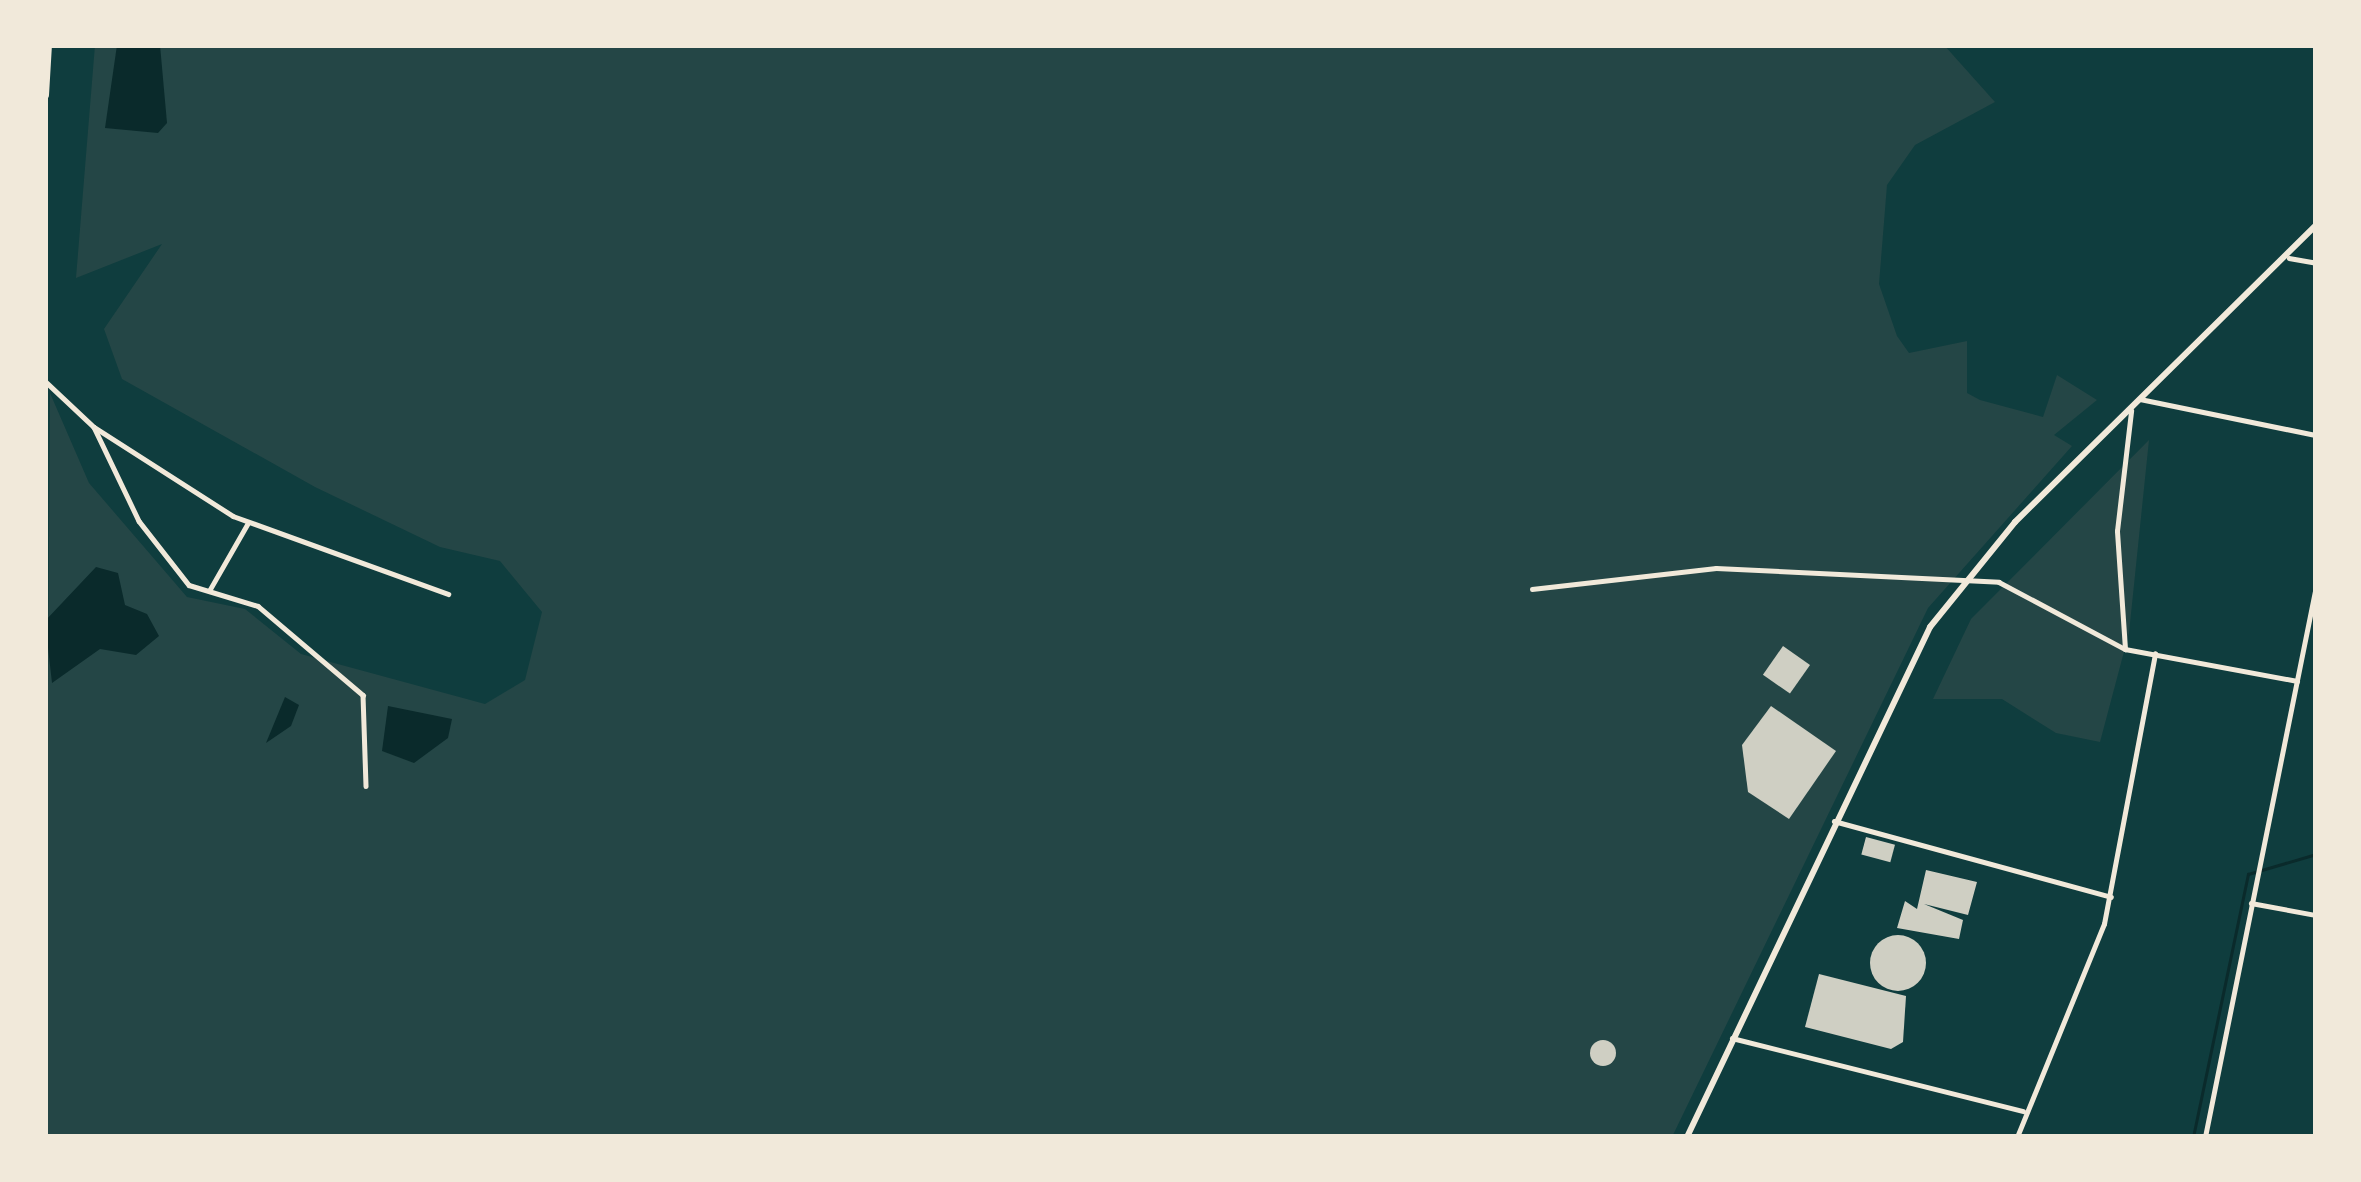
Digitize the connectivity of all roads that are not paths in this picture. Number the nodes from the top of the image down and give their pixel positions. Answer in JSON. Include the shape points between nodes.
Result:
{"nodes":[{"id":1,"x":47,"y":45,"type":"edge"},
{"id":2,"x":45,"y":95,"type":"edge"},
{"id":3,"x":2316,"y":224,"type":"edge"},
{"id":4,"x":2289,"y":258,"type":"junction"},
{"id":5,"x":2316,"y":263,"type":"edge"},
{"id":6,"x":45,"y":381,"type":"edge"},
{"id":7,"x":2140,"y":399,"type":"junction"},
{"id":8,"x":2129,"y":409,"type":"junction"},
{"id":9,"x":94,"y":428,"type":"junction"},
{"id":10,"x":2316,"y":435,"type":"edge"},
{"id":11,"x":248,"y":523,"type":"junction"},
{"id":12,"x":2316,"y":586,"type":"edge"},
{"id":13,"x":1532,"y":589,"type":"dead end"},
{"id":14,"x":208,"y":592,"type":"junction"},
{"id":15,"x":448,"y":594,"type":"dead end"},
{"id":16,"x":2126,"y":649,"type":"junction"},
{"id":17,"x":2155,"y":654,"type":"junction"},
{"id":18,"x":2297,"y":682,"type":"junction"},
{"id":19,"x":366,"y":786,"type":"dead end"},
{"id":20,"x":1834,"y":820,"type":"junction"},
{"id":21,"x":2111,"y":897,"type":"junction"},
{"id":22,"x":2251,"y":903,"type":"junction"},
{"id":23,"x":2316,"y":915,"type":"edge"},
{"id":24,"x":1732,"y":1038,"type":"junction"},
{"id":25,"x":2026,"y":1112,"type":"junction"},
{"id":26,"x":1687,"y":1137,"type":"edge"},
{"id":27,"x":2017,"y":1137,"type":"edge"},
{"id":28,"x":2205,"y":1137,"type":"edge"}],
"edges":[{"from":1,"to":2,"type":"highway"},
{"from":3,"to":4,"type":"main road"},
{"from":4,"to":5,"type":"street"},
{"from":4,"to":7,"type":"main road"},
{"from":6,"to":9,"type":"street"},
{"from":7,"to":8,"type":"main road"},
{"from":7,"to":10,"type":"street"},
{"from":8,"to":16,"type":"street","via":[[2117,531]]},
{"from":8,"to":20,"type":"main road","via":[[1954,594]]},
{"from":9,"to":11,"type":"street"},
{"from":9,"to":14,"type":"street","via":[[139,521],[188,586]]},
{"from":11,"to":14,"type":"street"},
{"from":11,"to":15,"type":"street"},
{"from":12,"to":18,"type":"street"},
{"from":13,"to":16,"type":"street","via":[[1716,568],[1999,582]]},
{"from":14,"to":19,"type":"street","via":[[258,606],[363,695]]},
{"from":16,"to":17,"type":"street"},
{"from":17,"to":18,"type":"street"},
{"from":17,"to":21,"type":"street"},
{"from":18,"to":22,"type":"street"},
{"from":20,"to":21,"type":"street"},
{"from":20,"to":24,"type":"main road"},
{"from":21,"to":25,"type":"street"},
{"from":22,"to":23,"type":"street"},
{"from":22,"to":28,"type":"street"},
{"from":24,"to":25,"type":"street"},
{"from":24,"to":26,"type":"main road"},
{"from":25,"to":27,"type":"street"}]}
